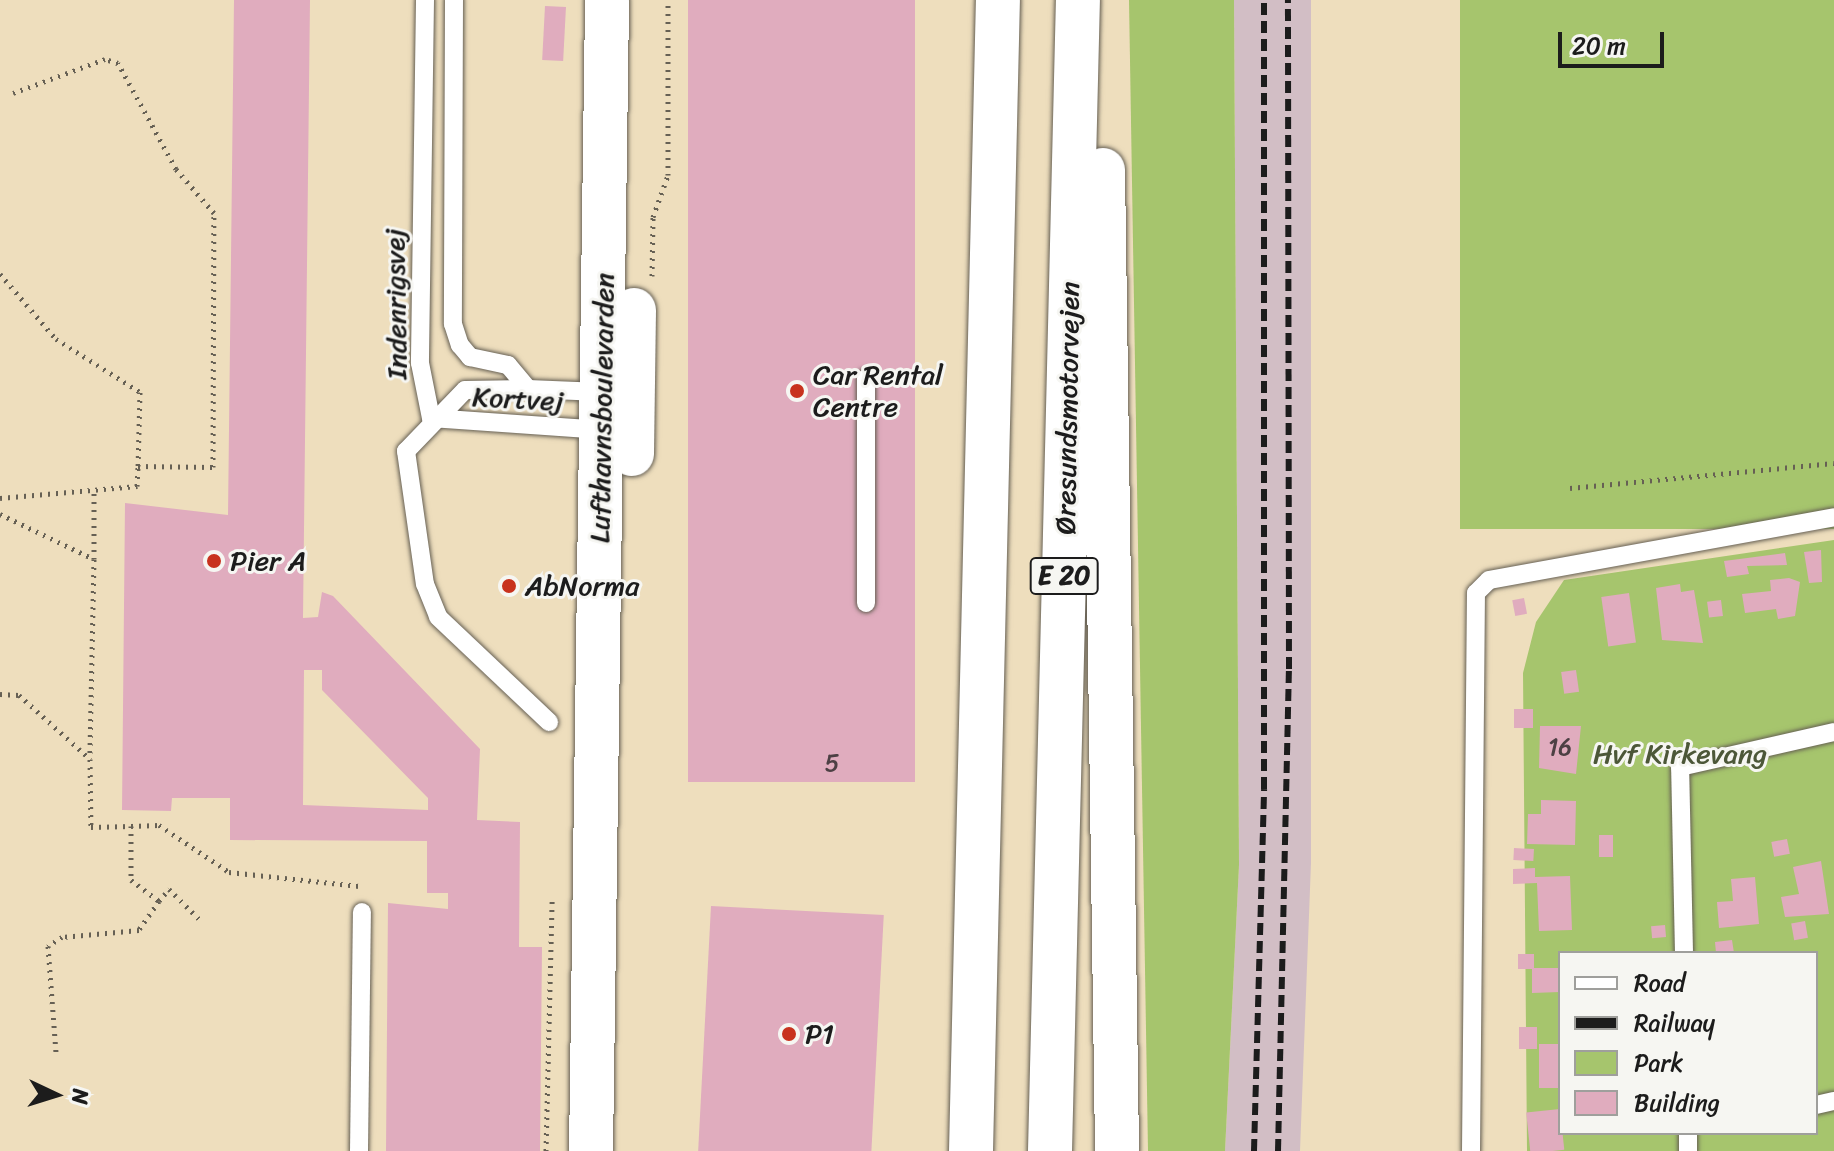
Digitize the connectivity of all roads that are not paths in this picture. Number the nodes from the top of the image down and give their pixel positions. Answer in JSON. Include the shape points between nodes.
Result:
{"nodes":[{"id":1,"x":425,"y":0,"type":"edge"},
{"id":2,"x":454,"y":0,"type":"edge"},
{"id":3,"x":607,"y":0,"type":"edge"},
{"id":4,"x":635,"y":0,"type":"edge"},
{"id":5,"x":998,"y":0,"type":"edge"},
{"id":6,"x":1078,"y":0,"type":"edge"},
{"id":7,"x":1098,"y":0,"type":"edge"},
{"id":8,"x":866,"y":378,"type":"dead end"},
{"id":9,"x":528,"y":389,"type":"junction"},
{"id":10,"x":617,"y":411,"type":"junction"},
{"id":11,"x":431,"y":418,"type":"junction"},
{"id":12,"x":1834,"y":517,"type":"edge"},
{"id":13,"x":866,"y":603,"type":"dead end"},
{"id":14,"x":549,"y":722,"type":"dead end"},
{"id":15,"x":1834,"y":732,"type":"edge"},
{"id":16,"x":362,"y":912,"type":"dead end"},
{"id":17,"x":1684,"y":951,"type":"edge"},
{"id":18,"x":359,"y":1151,"type":"edge"},
{"id":19,"x":591,"y":1151,"type":"edge"},
{"id":20,"x":623,"y":1151,"type":"edge"},
{"id":21,"x":971,"y":1151,"type":"edge"},
{"id":22,"x":1050,"y":1151,"type":"edge"},
{"id":23,"x":1117,"y":1151,"type":"edge"},
{"id":24,"x":1471,"y":1151,"type":"edge"}],
"edges":[{"from":1,"to":11,"type":"lane","name":"Indenrigsvej","via":[[420,363]]},
{"from":2,"to":9,"type":"lane","name":"Indenrigsvej","via":[[453,324],[470,357],[508,365]]},
{"from":3,"to":10,"type":"main road","name":"Lufthavnsboulevarden"},
{"from":4,"to":10,"type":"main road","name":"Lufthavnsboulevarden"},
{"from":5,"to":21,"type":"main road"},
{"from":6,"to":22,"type":"main road","name":"Øresundsmotorvejen","number":"E 20"},
{"from":7,"to":23,"type":"main road"},
{"from":8,"to":13,"type":"lane"},
{"from":9,"to":10,"type":"lane"},
{"from":9,"to":11,"type":"lane","via":[[465,390]]},
{"from":10,"to":11,"type":"lane","name":"Kortvej"},
{"from":10,"to":19,"type":"main road","name":"Lufthavnsboulevarden"},
{"from":10,"to":20,"type":"main road","name":"Lufthavnsboulevarden"},
{"from":11,"to":14,"type":"lane","name":"Indenrigsvej","via":[[406,451],[425,584],[438,617]]},
{"from":12,"to":24,"type":"lane","via":[[1489,580],[1476,593]]},
{"from":15,"to":17,"type":"lane","via":[[1680,767]]},
{"from":16,"to":18,"type":"lane"}]}
